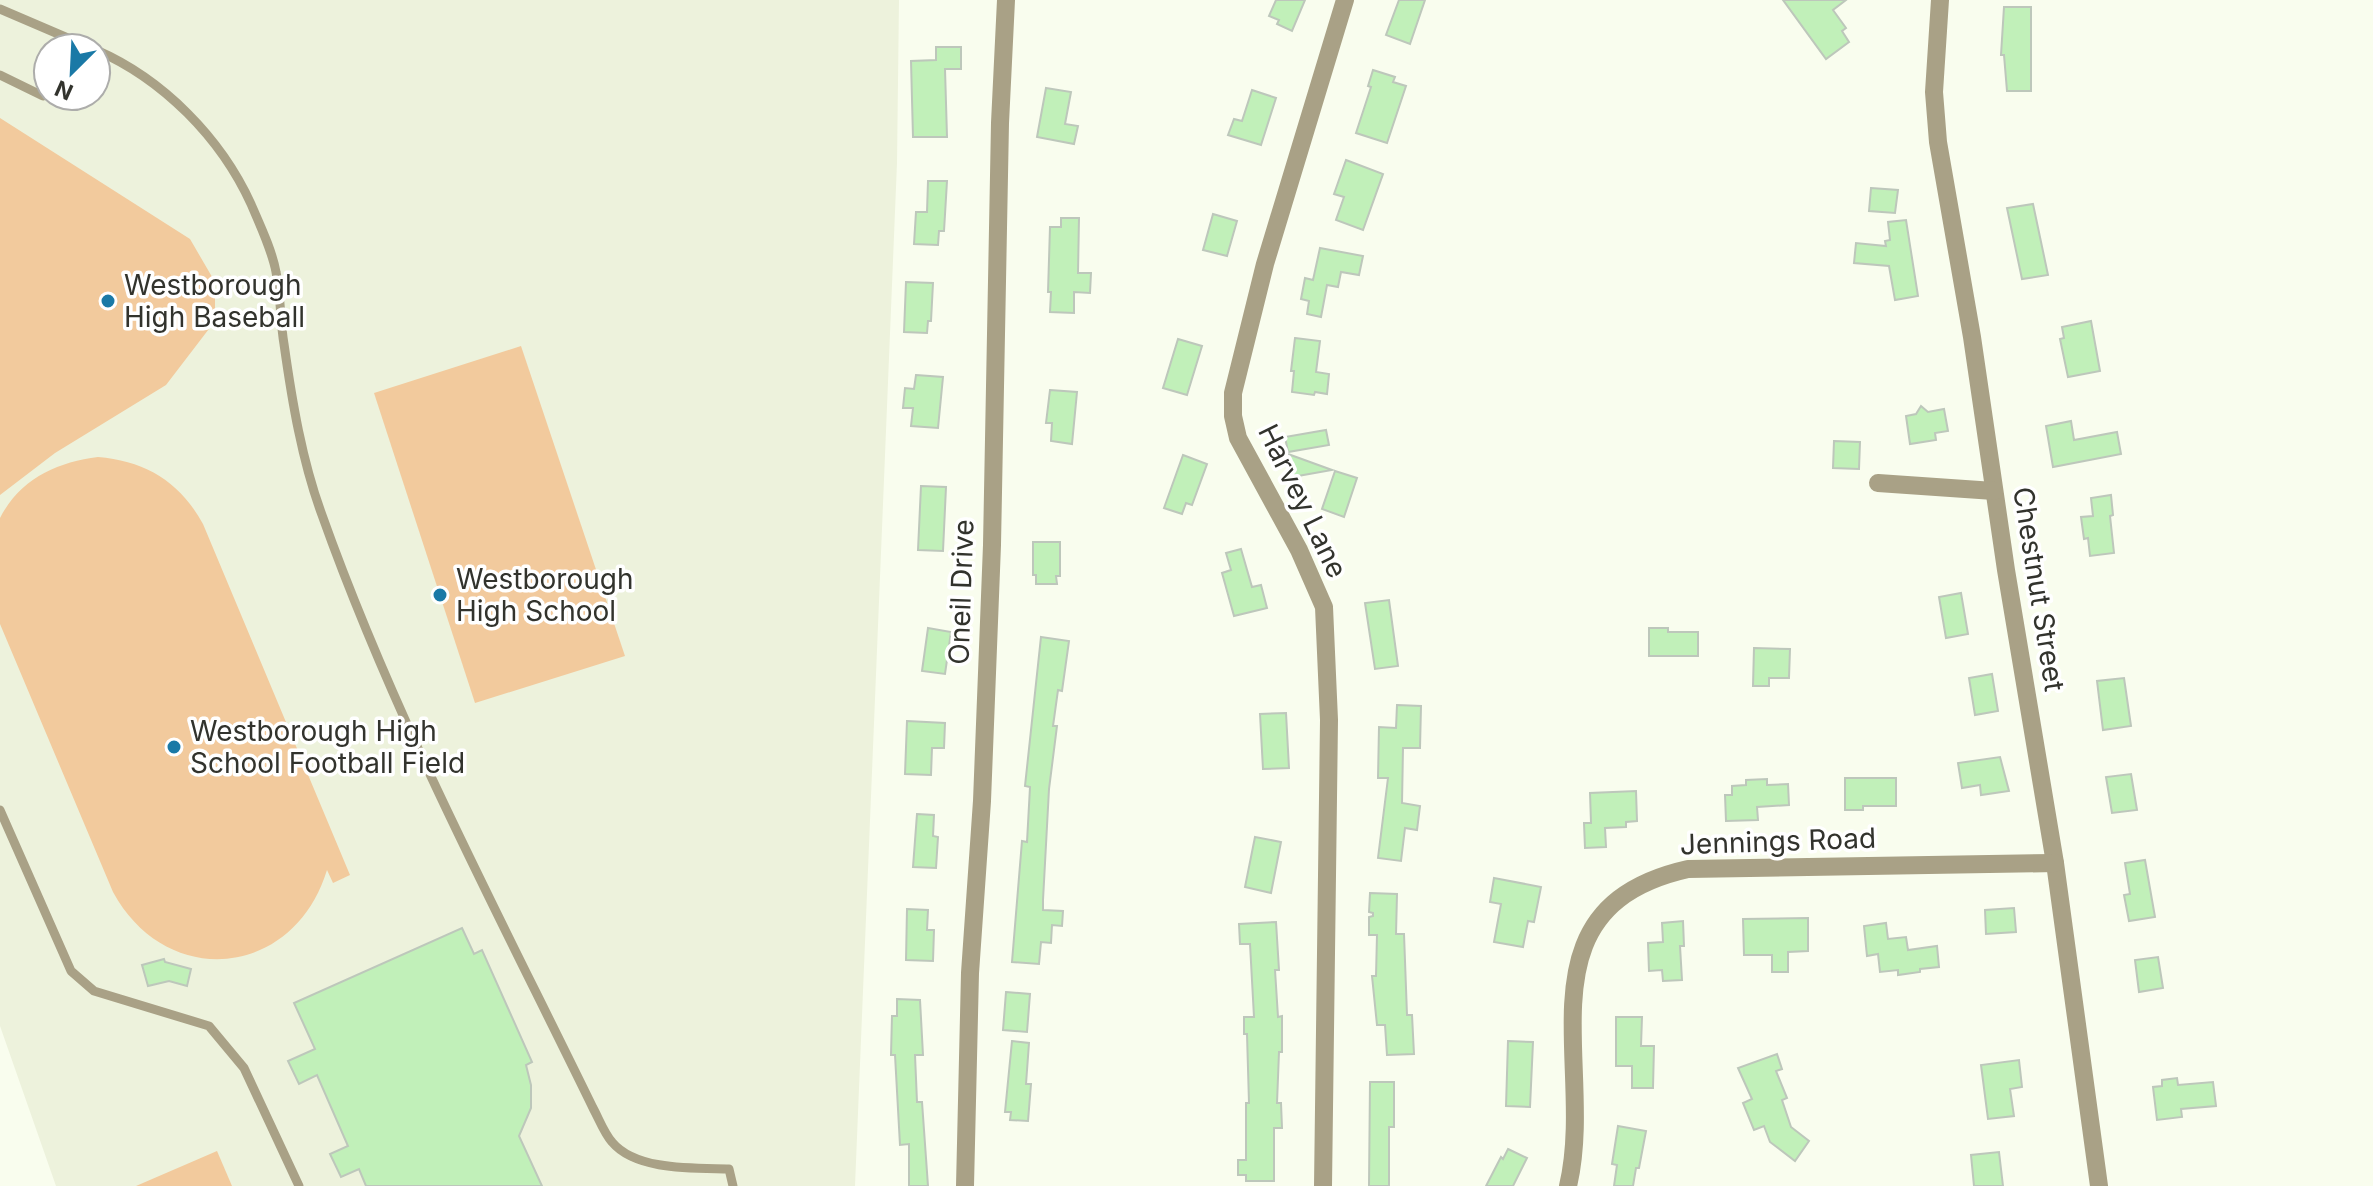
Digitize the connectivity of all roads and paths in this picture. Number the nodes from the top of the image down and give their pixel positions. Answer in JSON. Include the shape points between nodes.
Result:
{"nodes":[{"id":1,"x":1006,"y":0,"type":"edge"},
{"id":2,"x":1345,"y":0,"type":"edge"},
{"id":3,"x":1940,"y":0,"type":"edge"},
{"id":4,"x":0,"y":9,"type":"edge"},
{"id":5,"x":54,"y":32,"type":"edge"},
{"id":6,"x":112,"y":57,"type":"edge"},
{"id":7,"x":0,"y":75,"type":"edge"},
{"id":8,"x":32,"y":91,"type":"edge"},
{"id":9,"x":1878,"y":483,"type":"dead end"},
{"id":10,"x":1994,"y":491,"type":"junction"},
{"id":11,"x":0,"y":810,"type":"edge"},
{"id":12,"x":2055,"y":863,"type":"junction"},
{"id":13,"x":299,"y":1186,"type":"edge"},
{"id":14,"x":733,"y":1186,"type":"edge"},
{"id":15,"x":965,"y":1186,"type":"edge"},
{"id":16,"x":1323,"y":1186,"type":"edge"},
{"id":17,"x":1568,"y":1186,"type":"edge"},
{"id":18,"x":2099,"y":1186,"type":"edge"}],
"edges":[{"from":1,"to":15,"type":"street","name":"Oneil Drive","via":[[992,545]]},
{"from":2,"to":16,"type":"street","name":"Harvey Lane","via":[[1265,264],[1233,393],[1238,438],[1324,607],[1329,720]]},
{"from":3,"to":10,"type":"street","name":"Chestnut Street","via":[[1934,92],[1938,142]]},
{"from":4,"to":5,"type":"lane"},
{"from":6,"to":14,"type":"lane","via":[[178,102],[217,148],[251,203],[276,272],[293,402],[321,512],[392,689],[593,1108],[613,1144],[641,1161],[729,1169]]},
{"from":7,"to":8,"type":"lane"},
{"from":9,"to":10,"type":"street"},
{"from":10,"to":12,"type":"street","name":"Chestnut Street"},
{"from":11,"to":13,"type":"lane","via":[[71,971],[94,991],[209,1026],[244,1068]]},
{"from":12,"to":17,"type":"street","name":"Jennings Road","via":[[1688,869],[1624,895],[1596,920],[1578,959]]},
{"from":12,"to":18,"type":"street","name":"Chestnut Street"}]}
